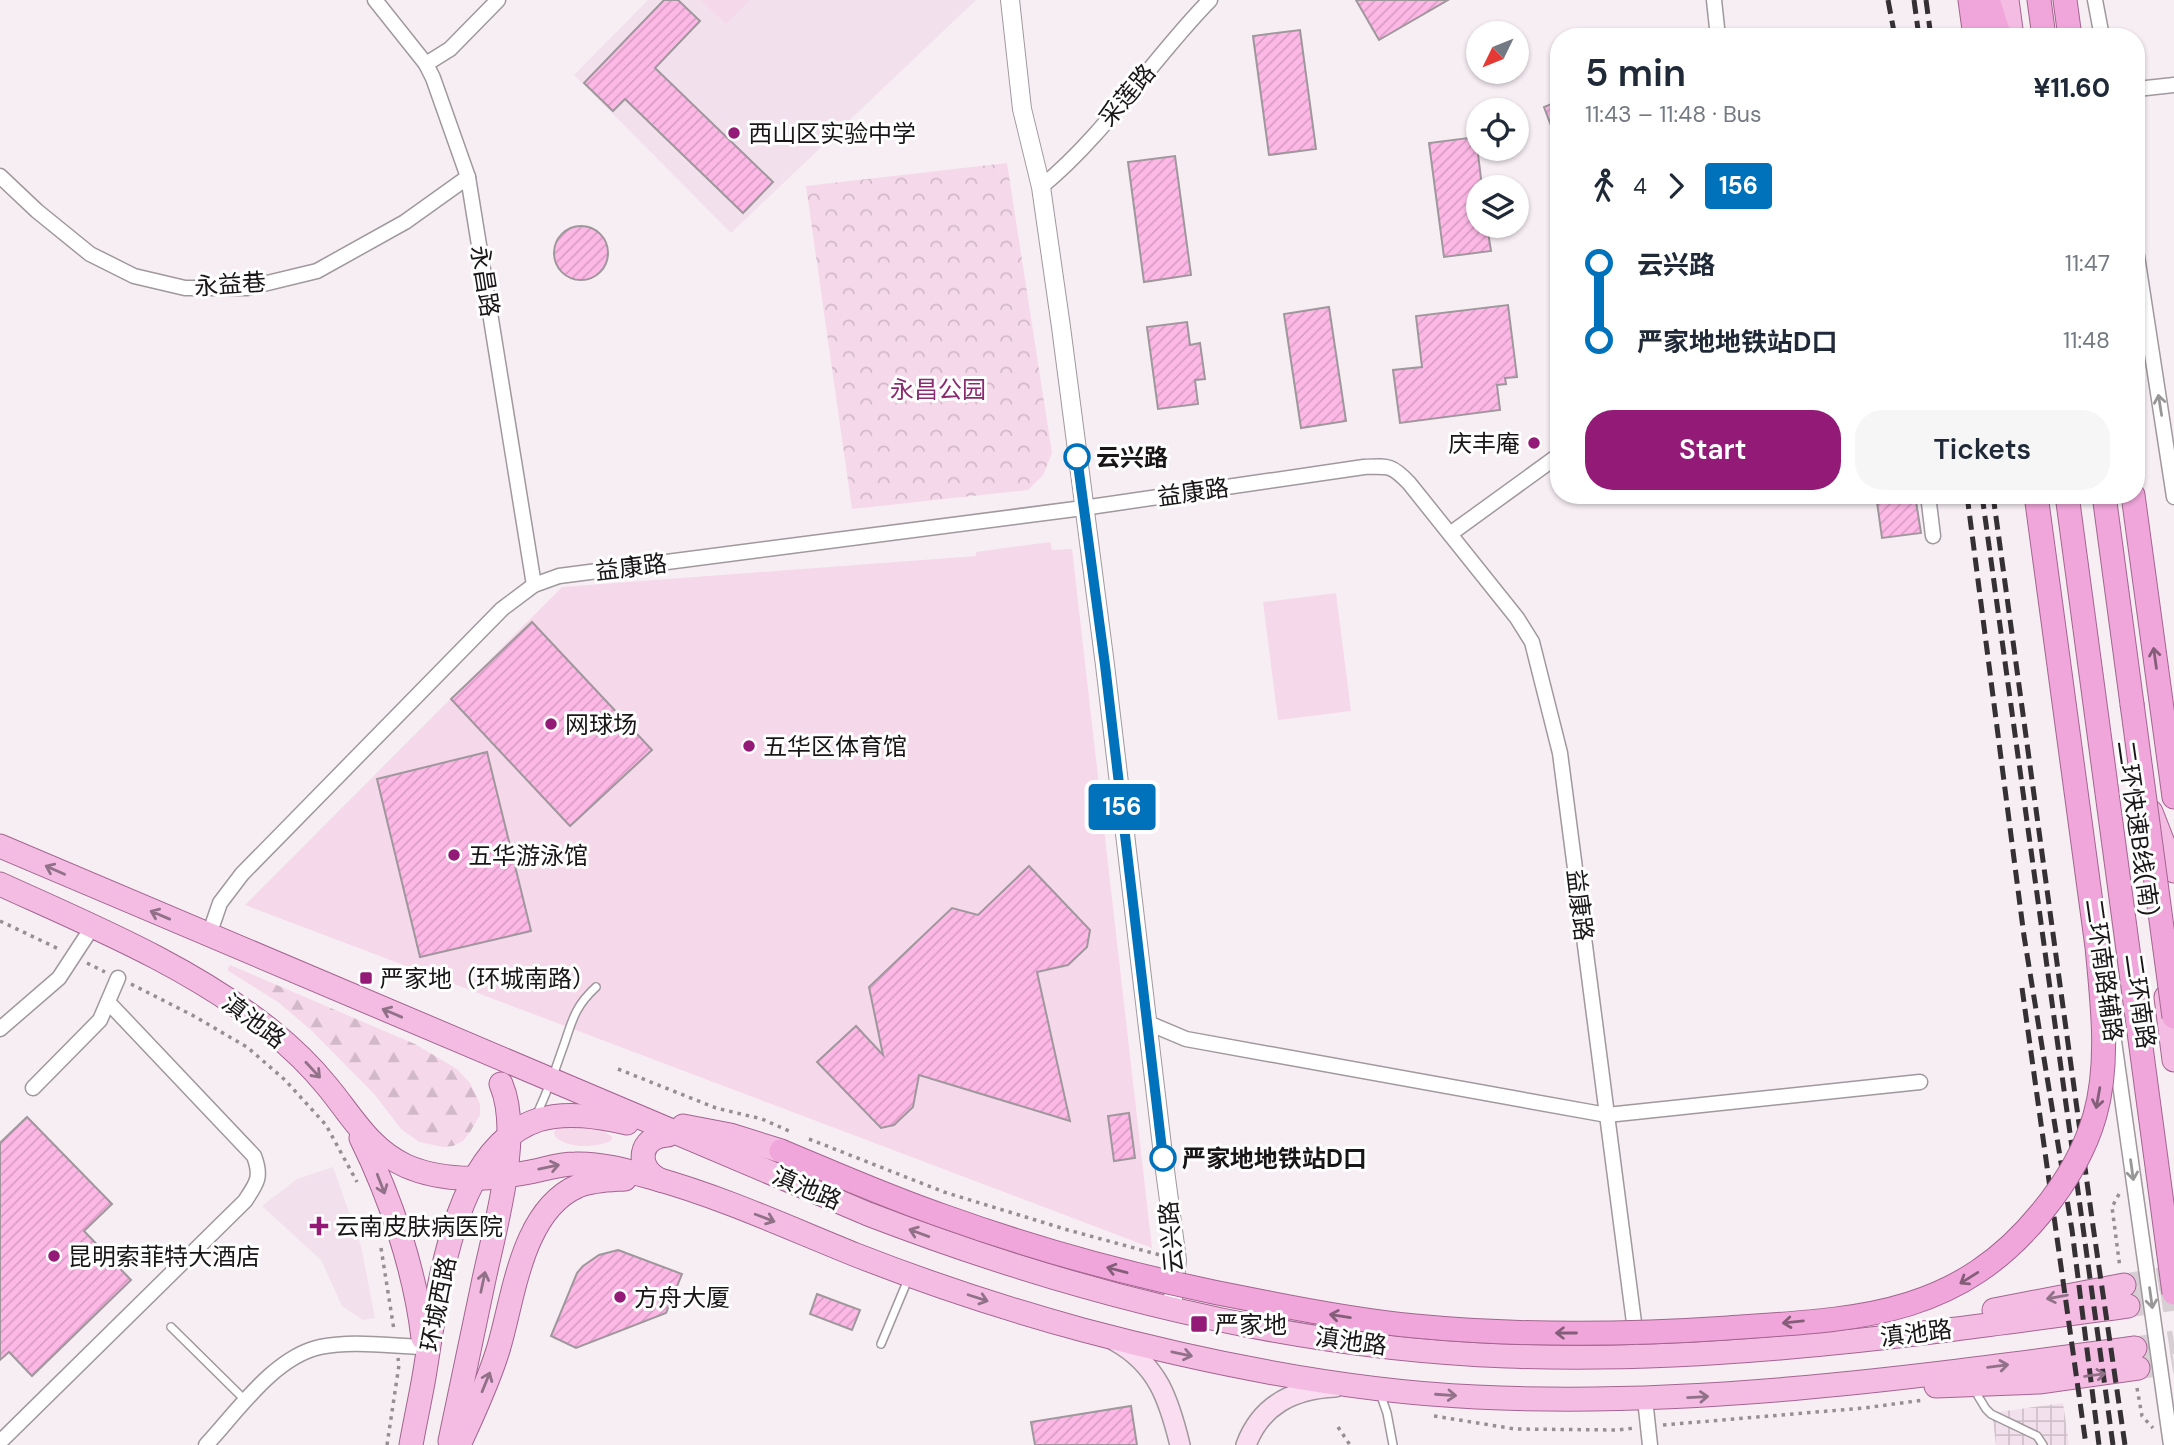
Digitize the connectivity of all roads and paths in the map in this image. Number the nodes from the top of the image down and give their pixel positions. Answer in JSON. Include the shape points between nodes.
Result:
{"nodes":[{"id":1,"x":375,"y":0,"type":"edge"},
{"id":2,"x":498,"y":0,"type":"edge"},
{"id":3,"x":1010,"y":0,"type":"edge"},
{"id":4,"x":1210,"y":0,"type":"edge"},
{"id":5,"x":1714,"y":0,"type":"edge"},
{"id":6,"x":1969,"y":0,"type":"edge"},
{"id":7,"x":2034,"y":0,"type":"edge"},
{"id":8,"x":2039,"y":0,"type":"edge"},
{"id":9,"x":2065,"y":0,"type":"edge"},
{"id":10,"x":2095,"y":0,"type":"edge"},
{"id":11,"x":1717,"y":28,"type":"edge"},
{"id":12,"x":1973,"y":28,"type":"edge"},
{"id":13,"x":2037,"y":28,"type":"edge"},
{"id":14,"x":2043,"y":28,"type":"edge"},
{"id":15,"x":2069,"y":28,"type":"edge"},
{"id":16,"x":2100,"y":28,"type":"edge"},
{"id":17,"x":426,"y":64,"type":"junction"},
{"id":18,"x":2174,"y":85,"type":"edge"},
{"id":19,"x":2145,"y":88,"type":"edge"},
{"id":20,"x":0,"y":176,"type":"edge"},
{"id":21,"x":468,"y":177,"type":"junction"},
{"id":22,"x":1041,"y":187,"type":"junction"},
{"id":23,"x":2145,"y":308,"type":"edge"},
{"id":24,"x":1550,"y":462,"type":"edge"},
{"id":25,"x":2174,"y":497,"type":"edge"},
{"id":26,"x":1929,"y":504,"type":"edge"},
{"id":27,"x":2039,"y":504,"type":"edge"},
{"id":28,"x":2039,"y":504,"type":"edge"},
{"id":29,"x":2070,"y":504,"type":"edge"},
{"id":30,"x":2070,"y":504,"type":"edge"},
{"id":31,"x":2099,"y":504,"type":"edge"},
{"id":32,"x":2105,"y":504,"type":"edge"},
{"id":33,"x":2134,"y":504,"type":"edge"},
{"id":34,"x":1083,"y":508,"type":"junction"},
{"id":35,"x":1450,"y":534,"type":"junction"},
{"id":36,"x":1933,"y":536,"type":"dead end"},
{"id":37,"x":534,"y":585,"type":"junction"},
{"id":38,"x":2133,"y":757,"type":"junction"},
{"id":39,"x":2174,"y":797,"type":"edge"},
{"id":40,"x":0,"y":846,"type":"edge"},
{"id":41,"x":2174,"y":871,"type":"edge"},
{"id":42,"x":0,"y":884,"type":"edge"},
{"id":43,"x":0,"y":921,"type":"edge"},
{"id":44,"x":93,"y":926,"type":"junction"},
{"id":45,"x":208,"y":935,"type":"junction"},
{"id":46,"x":74,"y":956,"type":"junction"},
{"id":47,"x":118,"y":978,"type":"junction"},
{"id":48,"x":596,"y":987,"type":"dead end"},
{"id":49,"x":108,"y":1002,"type":"junction"},
{"id":50,"x":2174,"y":1017,"type":"edge"},
{"id":51,"x":1148,"y":1023,"type":"junction"},
{"id":52,"x":0,"y":1029,"type":"edge"},
{"id":53,"x":455,"y":1040,"type":"junction"},
{"id":54,"x":2174,"y":1060,"type":"edge"},
{"id":55,"x":618,"y":1069,"type":"dead end"},
{"id":56,"x":551,"y":1081,"type":"junction"},
{"id":57,"x":1920,"y":1082,"type":"dead end"},
{"id":58,"x":501,"y":1084,"type":"junction"},
{"id":59,"x":33,"y":1088,"type":"dead end"},
{"id":60,"x":340,"y":1102,"type":"junction"},
{"id":61,"x":599,"y":1110,"type":"junction"},
{"id":62,"x":1607,"y":1115,"type":"junction"},
{"id":63,"x":647,"y":1121,"type":"junction"},
{"id":64,"x":534,"y":1122,"type":"junction"},
{"id":65,"x":668,"y":1135,"type":"junction"},
{"id":66,"x":508,"y":1136,"type":"junction"},
{"id":67,"x":806,"y":1138,"type":"dead end"},
{"id":68,"x":788,"y":1142,"type":"junction"},
{"id":69,"x":421,"y":1171,"type":"junction"},
{"id":70,"x":504,"y":1176,"type":"junction"},
{"id":71,"x":475,"y":1178,"type":"junction"},
{"id":72,"x":660,"y":1180,"type":"junction"},
{"id":73,"x":808,"y":1189,"type":"junction"},
{"id":74,"x":362,"y":1191,"type":"dead end"},
{"id":75,"x":701,"y":1194,"type":"junction"},
{"id":76,"x":2113,"y":1213,"type":"dead end"},
{"id":77,"x":381,"y":1246,"type":"dead end"},
{"id":78,"x":2174,"y":1257,"type":"edge"},
{"id":79,"x":1177,"y":1259,"type":"junction"},
{"id":80,"x":909,"y":1276,"type":"junction"},
{"id":81,"x":2124,"y":1287,"type":"joint"},
{"id":82,"x":2174,"y":1293,"type":"edge"},
{"id":83,"x":1172,"y":1308,"type":"junction"},
{"id":84,"x":171,"y":1327,"type":"dead end"},
{"id":85,"x":1091,"y":1332,"type":"junction"},
{"id":86,"x":881,"y":1345,"type":"dead end"},
{"id":87,"x":396,"y":1346,"type":"junction"},
{"id":88,"x":424,"y":1347,"type":"junction"},
{"id":89,"x":1638,"y":1357,"type":"junction"},
{"id":90,"x":2136,"y":1366,"type":"joint"},
{"id":91,"x":424,"y":1376,"type":"junction"},
{"id":92,"x":1378,"y":1389,"type":"junction"},
{"id":93,"x":1978,"y":1396,"type":"dead end"},
{"id":94,"x":1645,"y":1399,"type":"junction"},
{"id":95,"x":246,"y":1401,"type":"junction"},
{"id":96,"x":2142,"y":1416,"type":"dead end"},
{"id":97,"x":1338,"y":1427,"type":"dead end"},
{"id":98,"x":0,"y":1441,"type":"edge"},
{"id":99,"x":206,"y":1445,"type":"edge"},
{"id":100,"x":387,"y":1445,"type":"edge"},
{"id":101,"x":411,"y":1445,"type":"edge"},
{"id":102,"x":449,"y":1445,"type":"edge"},
{"id":103,"x":459,"y":1445,"type":"edge"},
{"id":104,"x":1180,"y":1445,"type":"edge"},
{"id":105,"x":1245,"y":1445,"type":"edge"},
{"id":106,"x":1350,"y":1445,"type":"edge"},
{"id":107,"x":1393,"y":1445,"type":"edge"},
{"id":108,"x":1650,"y":1445,"type":"edge"},
{"id":109,"x":2043,"y":1445,"type":"edge"},
{"id":110,"x":2171,"y":1445,"type":"edge"}],
"edges":[{"from":1,"to":17,"type":"street","name":"永昌路"},
{"from":2,"to":17,"type":"street","via":[[450,49]]},
{"from":3,"to":22,"type":"street","name":"云兴路","via":[[1022,109]]},
{"from":4,"to":22,"type":"street","name":"采莲路","via":[[1066,166]]},
{"from":5,"to":11,"type":"street"},
{"from":6,"to":12,"type":"highway"},
{"from":7,"to":13,"type":"main road"},
{"from":8,"to":14,"type":"highway"},
{"from":9,"to":15,"type":"highway"},
{"from":10,"to":16,"type":"street"},
{"from":17,"to":21,"type":"street","name":"永昌路"},
{"from":18,"to":19,"type":"street"},
{"from":20,"to":21,"type":"street","name":"永益巷","via":[[90,254],[134,276],[185,288],[247,288],[317,271],[405,222]]},
{"from":21,"to":37,"type":"street","name":"永昌路"},
{"from":22,"to":34,"type":"street","name":"云兴路"},
{"from":25,"to":23,"type":"street","one_way":true},
{"from":24,"to":35,"type":"street"},
{"from":26,"to":36,"type":"street"},
{"from":27,"to":68,"type":"highway","one_way":true,"bridge":true,"via":[[2096,947],[2101,1080],[2090,1130],[2057,1193],[2015,1242],[1959,1284],[1888,1311],[1714,1329],[1529,1333],[1386,1323],[1225,1295],[1014,1240],[924,1209]]},
{"from":28,"to":110,"type":"street","name":"二环南路辅路","one_way":true},
{"from":29,"to":78,"type":"main road","name":"二环南路"},
{"from":30,"to":82,"type":"highway","name":"二环快速B线(南)","bridge":true},
{"from":31,"to":38,"type":"main road","name":"二环南路"},
{"from":32,"to":50,"type":"highway","bridge":true},
{"from":39,"to":33,"type":"highway","one_way":true},
{"from":34,"to":35,"type":"street","name":"益康路","via":[[1382,466],[1396,469]]},
{"from":34,"to":37,"type":"street","name":"益康路","via":[[559,576]]},
{"from":34,"to":51,"type":"street","name":"云兴路"},
{"from":35,"to":62,"type":"street","name":"益康路","via":[[1532,642],[1560,752]]},
{"from":37,"to":45,"type":"street","name":"益康路","via":[[502,609],[242,874],[220,903]]},
{"from":38,"to":41,"type":"main road"},
{"from":38,"to":54,"type":"main road","name":"二环南路"},
{"from":45,"to":40,"type":"main road","one_way":true},
{"from":42,"to":44,"type":"main road","name":"滇池路"},
{"from":43,"to":46,"type":"path"},
{"from":44,"to":46,"type":"street"},
{"from":44,"to":60,"type":"main road","name":"滇池路","one_way":true,"via":[[178,970],[252,1016],[299,1056]]},
{"from":53,"to":45,"type":"main road","one_way":true},
{"from":46,"to":47,"type":"path"},
{"from":46,"to":52,"type":"street","via":[[59,978]]},
{"from":47,"to":49,"type":"street"},
{"from":47,"to":74,"type":"path","via":[[247,1047],[285,1080],[326,1125]]},
{"from":48,"to":56,"type":"lane","via":[[571,1021]]},
{"from":49,"to":59,"type":"street","via":[[100,1020]]},
{"from":49,"to":98,"type":"street","via":[[254,1156],[260,1171],[246,1201]]},
{"from":51,"to":62,"type":"street","via":[[1186,1039]]},
{"from":51,"to":79,"type":"street","name":"云兴路"},
{"from":53,"to":56,"type":"main road"},
{"from":53,"to":58,"type":"main road","via":[[485,1060]]},
{"from":55,"to":68,"type":"path","via":[[716,1108],[762,1119]]},
{"from":56,"to":61,"type":"main road"},
{"from":56,"to":64,"type":"lane"},
{"from":57,"to":62,"type":"street"},
{"from":58,"to":66,"type":"main road","name":"环城西路"},
{"from":58,"to":69,"type":"main road","name":"滇池路","via":[[503,1121],[484,1153],[450,1171]]},
{"from":60,"to":69,"type":"main road","name":"滇池路","via":[[377,1147]]},
{"from":60,"to":88,"type":"main road","one_way":true,"via":[[391,1209],[410,1273]]},
{"from":61,"to":63,"type":"main road"},
{"from":61,"to":64,"type":"main road","name":"环城西路"},
{"from":61,"to":65,"type":"main road","name":"环城西路"},
{"from":61,"to":68,"type":"main road"},
{"from":62,"to":89,"type":"street","name":"益康路"},
{"from":63,"to":68,"type":"main road"},
{"from":63,"to":73,"type":"main road","name":"滇池路"},
{"from":64,"to":66,"type":"main road","name":"环城西路"},
{"from":65,"to":72,"type":"main road","via":[[654,1138],[644,1150],[644,1165]]},
{"from":65,"to":73,"type":"main road","name":"环城西路"},
{"from":66,"to":70,"type":"main road","name":"环城西路"},
{"from":66,"to":71,"type":"main road","name":"环城西路"},
{"from":67,"to":79,"type":"path","via":[[944,1192]]},
{"from":69,"to":71,"type":"main road","name":"滇池路"},
{"from":70,"to":71,"type":"main road","name":"滇池路"},
{"from":70,"to":72,"type":"main road","name":"滇池路","one_way":true,"via":[[582,1164]]},
{"from":102,"to":70,"type":"main road","name":"环城西路","one_way":true},
{"from":71,"to":91,"type":"main road","name":"环城西路","via":[[445,1259]]},
{"from":72,"to":75,"type":"main road","name":"滇池路"},
{"from":83,"to":73,"type":"main road","name":"滇池路","one_way":true,"via":[[1006,1263]]},
{"from":75,"to":80,"type":"main road","name":"滇池路","one_way":true},
{"from":103,"to":75,"type":"main road","one_way":true,"via":[[493,1366],[530,1241],[556,1200],[579,1186],[608,1180],[656,1183]]},
{"from":76,"to":81,"type":"path"},
{"from":77,"to":87,"type":"path"},
{"from":79,"to":83,"type":"street","name":"云兴路"},
{"from":80,"to":85,"type":"main road","name":"滇池路","one_way":true},
{"from":80,"to":86,"type":"lane"},
{"from":81,"to":89,"type":"main road","name":"滇池路","one_way":true,"via":[[1826,1343]]},
{"from":83,"to":89,"type":"main road","name":"滇池路","via":[[1316,1337],[1412,1350]]},
{"from":84,"to":95,"type":"lane"},
{"from":85,"to":92,"type":"main road","name":"滇池路","one_way":true,"via":[[1231,1364]]},
{"from":85,"to":104,"type":"main road","via":[[1125,1347],[1150,1369],[1167,1400]]},
{"from":87,"to":88,"type":"street"},
{"from":87,"to":95,"type":"street","via":[[342,1345],[300,1354],[269,1376]]},
{"from":87,"to":100,"type":"path","via":[[399,1364]]},
{"from":88,"to":91,"type":"main road"},
{"from":94,"to":90,"type":"main road","name":"滇池路","one_way":true,"via":[[1832,1385],[2004,1385]]},
{"from":90,"to":96,"type":"path"},
{"from":91,"to":101,"type":"main road","name":"环城西路"},
{"from":92,"to":94,"type":"main road","name":"滇池路","one_way":true,"via":[[1494,1398]]},
{"from":92,"to":105,"type":"main road","via":[[1329,1388],[1288,1397],[1258,1420]]},
{"from":92,"to":107,"type":"lane"},
{"from":93,"to":109,"type":"lane","via":[[1991,1414],[2036,1436]]},
{"from":94,"to":108,"type":"street"},
{"from":95,"to":99,"type":"street"},
{"from":97,"to":106,"type":"path"}]}
